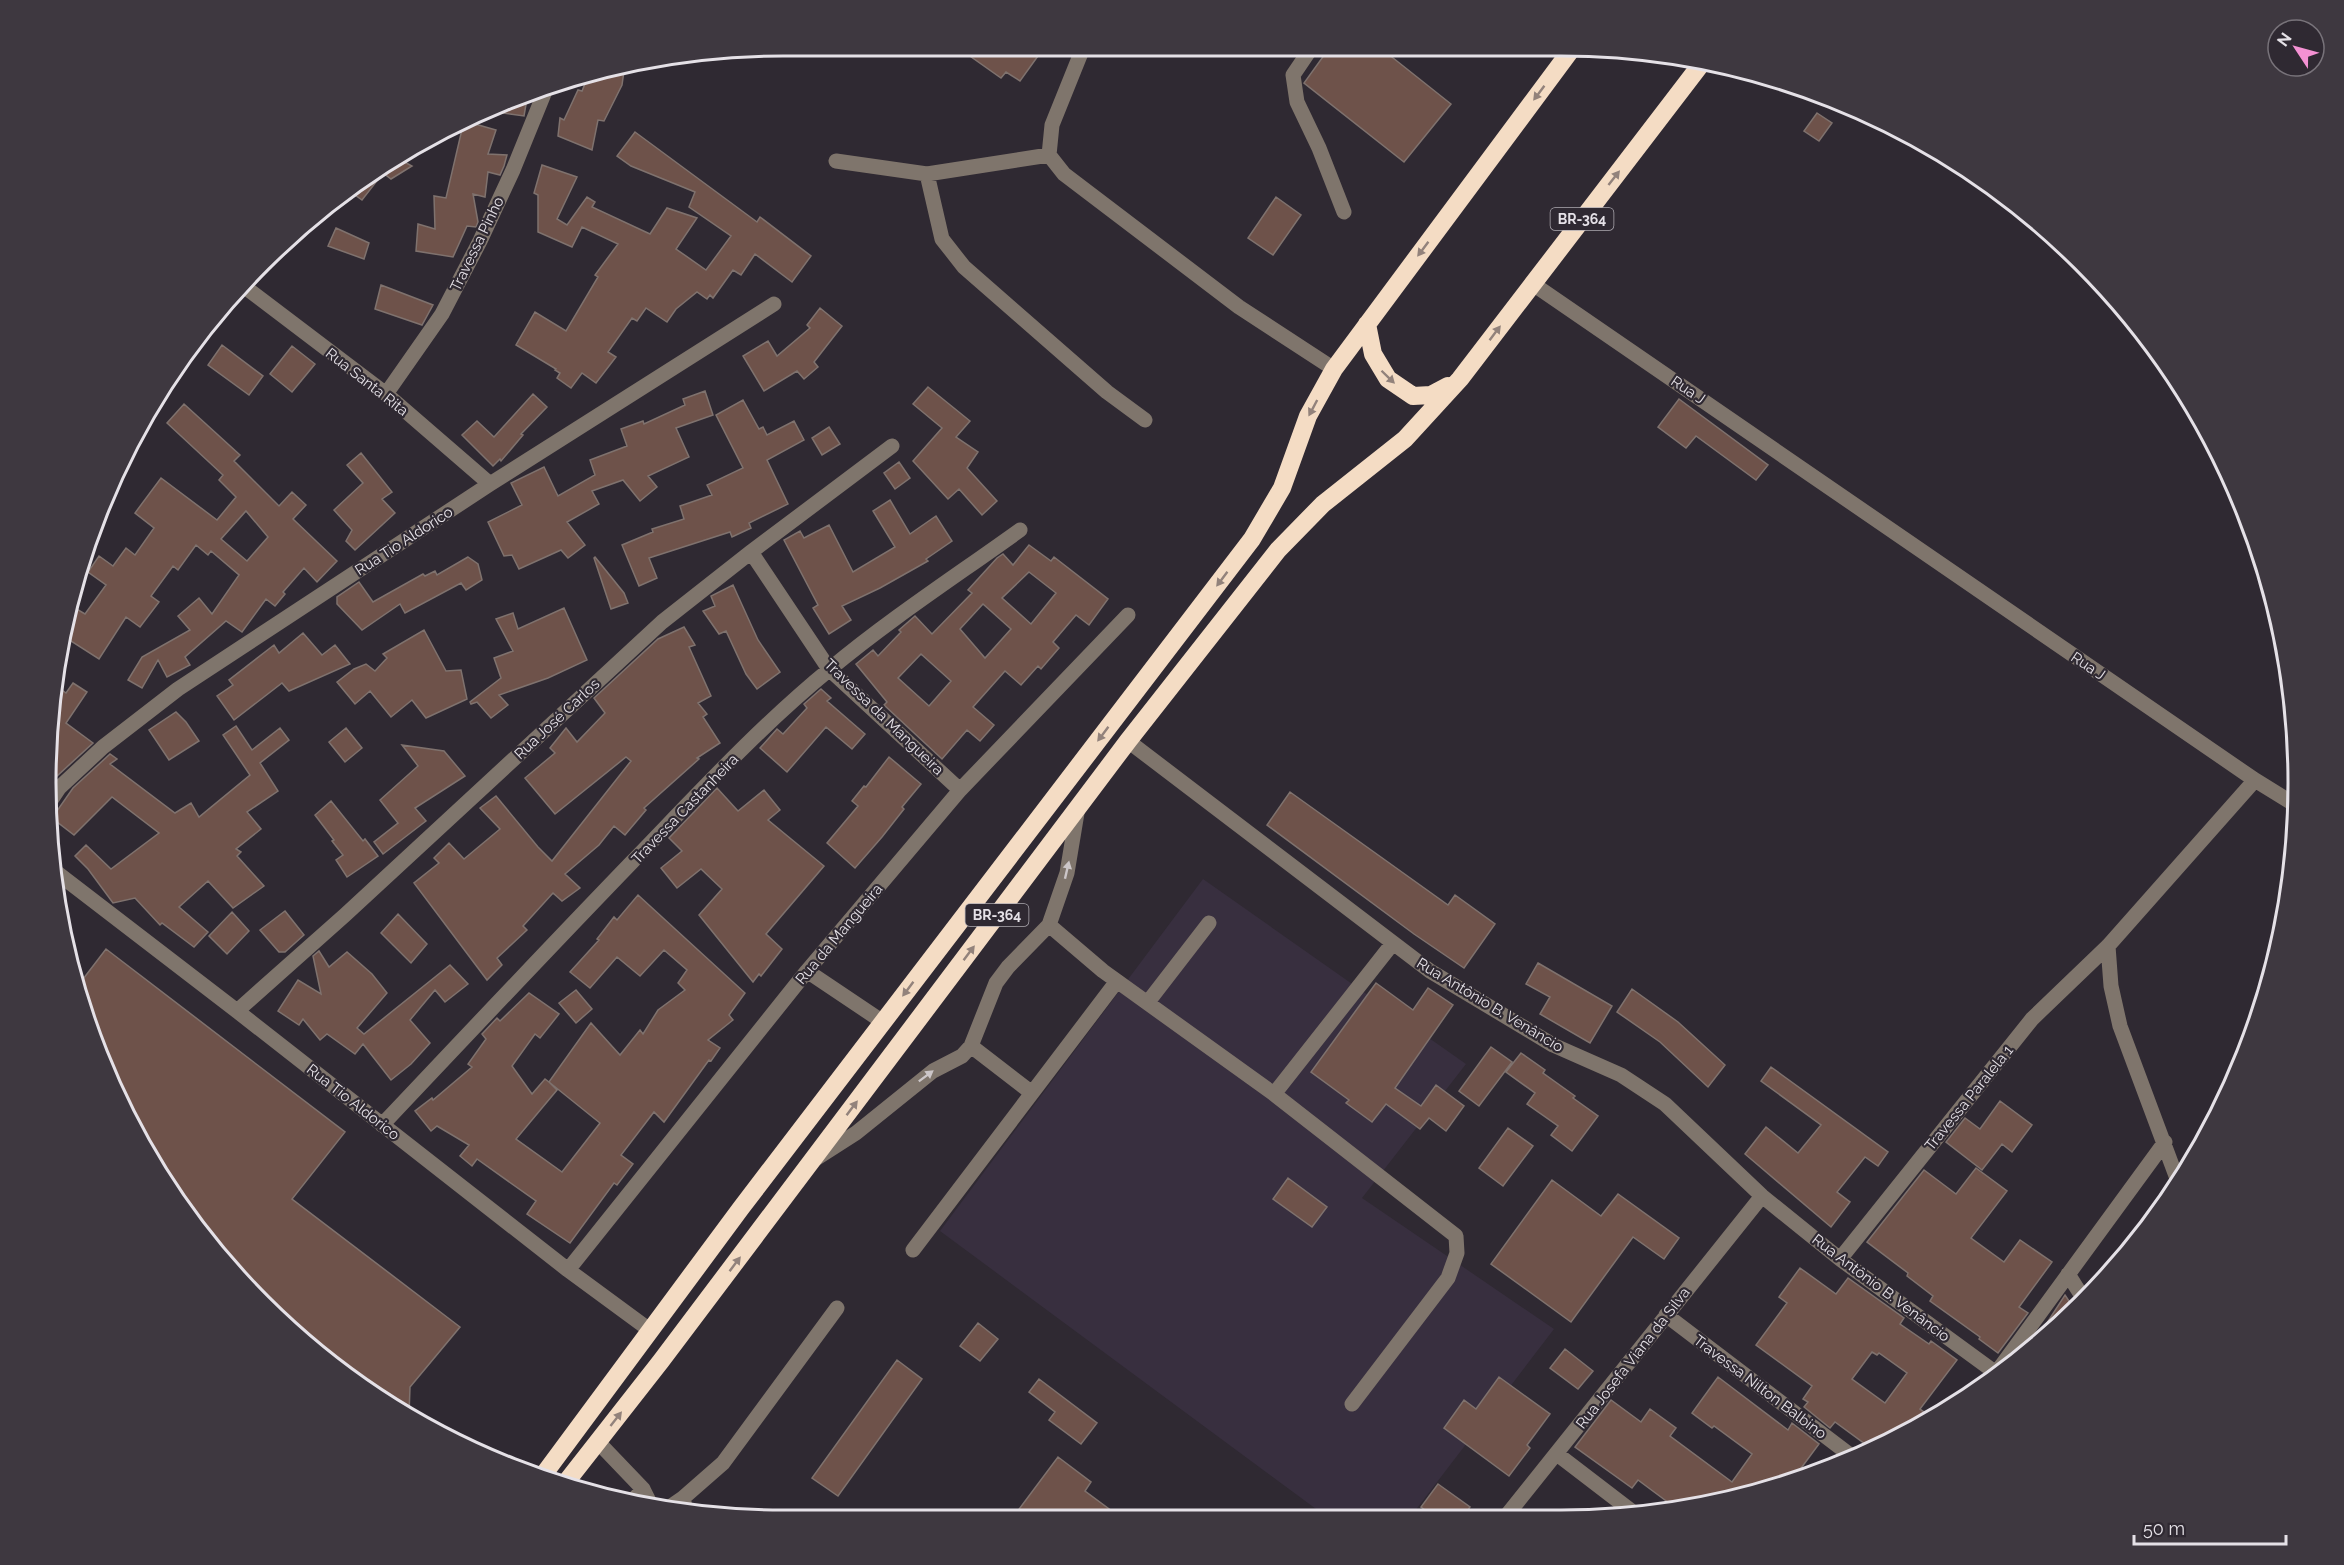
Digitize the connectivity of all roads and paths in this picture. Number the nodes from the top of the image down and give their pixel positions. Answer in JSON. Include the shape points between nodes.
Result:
{"nodes":[{"id":1,"x":1080,"y":56,"type":"edge"},
{"id":2,"x":1306,"y":56,"type":"edge"},
{"id":3,"x":1566,"y":56,"type":"edge"},
{"id":4,"x":1698,"y":68,"type":"edge"},
{"id":5,"x":543,"y":96,"type":"edge"},
{"id":6,"x":1049,"y":155,"type":"junction"},
{"id":7,"x":836,"y":161,"type":"dead end"},
{"id":8,"x":927,"y":174,"type":"junction"},
{"id":9,"x":1344,"y":212,"type":"dead end"},
{"id":10,"x":1533,"y":284,"type":"junction"},
{"id":11,"x":248,"y":290,"type":"edge"},
{"id":12,"x":774,"y":304,"type":"dead end"},
{"id":13,"x":1367,"y":324,"type":"junction"},
{"id":14,"x":1334,"y":369,"type":"junction"},
{"id":15,"x":1460,"y":380,"type":"junction"},
{"id":16,"x":386,"y":394,"type":"junction"},
{"id":17,"x":1145,"y":420,"type":"dead end"},
{"id":18,"x":892,"y":446,"type":"dead end"},
{"id":19,"x":490,"y":484,"type":"junction"},
{"id":20,"x":1020,"y":530,"type":"dead end"},
{"id":21,"x":751,"y":552,"type":"junction"},
{"id":22,"x":1128,"y":615,"type":"dead end"},
{"id":23,"x":829,"y":669,"type":"junction"},
{"id":24,"x":1128,"y":741,"type":"junction"},
{"id":25,"x":2255,"y":780,"type":"junction"},
{"id":26,"x":960,"y":790,"type":"junction"},
{"id":27,"x":56,"y":792,"type":"edge"},
{"id":28,"x":2288,"y":800,"type":"edge"},
{"id":29,"x":1078,"y":807,"type":"junction"},
{"id":30,"x":62,"y":877,"type":"edge"},
{"id":31,"x":1209,"y":923,"type":"dead end"},
{"id":32,"x":1048,"y":925,"type":"junction"},
{"id":33,"x":1393,"y":943,"type":"junction"},
{"id":34,"x":2108,"y":946,"type":"junction"},
{"id":35,"x":807,"y":971,"type":"junction"},
{"id":36,"x":1117,"y":981,"type":"junction"},
{"id":37,"x":1148,"y":1002,"type":"junction"},
{"id":38,"x":237,"y":1011,"type":"junction"},
{"id":39,"x":883,"y":1022,"type":"junction"},
{"id":40,"x":971,"y":1046,"type":"junction"},
{"id":41,"x":1032,"y":1093,"type":"junction"},
{"id":42,"x":1274,"y":1094,"type":"junction"},
{"id":43,"x":382,"y":1125,"type":"junction"},
{"id":44,"x":2165,"y":1142,"type":"junction"},
{"id":45,"x":812,"y":1161,"type":"junction"},
{"id":46,"x":2175,"y":1172,"type":"edge"},
{"id":47,"x":1762,"y":1196,"type":"junction"},
{"id":48,"x":913,"y":1250,"type":"dead end"},
{"id":49,"x":1840,"y":1259,"type":"junction"},
{"id":50,"x":568,"y":1270,"type":"junction"},
{"id":51,"x":2068,"y":1274,"type":"junction"},
{"id":52,"x":2080,"y":1293,"type":"edge"},
{"id":53,"x":837,"y":1308,"type":"dead end"},
{"id":54,"x":1666,"y":1316,"type":"junction"},
{"id":55,"x":651,"y":1331,"type":"junction"},
{"id":56,"x":2008,"y":1356,"type":"edge"},
{"id":57,"x":1987,"y":1371,"type":"edge"},
{"id":58,"x":1352,"y":1404,"type":"dead end"},
{"id":59,"x":598,"y":1442,"type":"junction"},
{"id":60,"x":1845,"y":1452,"type":"edge"},
{"id":61,"x":1557,"y":1454,"type":"junction"},
{"id":62,"x":547,"y":1470,"type":"edge"},
{"id":63,"x":570,"y":1477,"type":"edge"},
{"id":64,"x":643,"y":1489,"type":"junction"},
{"id":65,"x":638,"y":1495,"type":"edge"},
{"id":66,"x":647,"y":1497,"type":"edge"},
{"id":67,"x":685,"y":1503,"type":"edge"},
{"id":68,"x":1625,"y":1506,"type":"edge"},
{"id":69,"x":1511,"y":1510,"type":"edge"}],
"edges":[{"from":1,"to":6,"type":"street","via":[[1052,125]]},
{"from":2,"to":9,"type":"street","via":[[1293,75],[1297,102]]},
{"from":3,"to":13,"type":"highway","number":"BR-364","one_way":true},
{"from":10,"to":4,"type":"highway","number":"BR-364","one_way":true},
{"from":5,"to":16,"type":"street","name":"Travessa Pinho","via":[[513,170],[448,304]]},
{"from":6,"to":8,"type":"street"},
{"from":6,"to":14,"type":"street","via":[[1064,174],[1214,288]]},
{"from":7,"to":8,"type":"street"},
{"from":8,"to":17,"type":"street","via":[[942,239],[964,267],[1107,392]]},
{"from":15,"to":10,"type":"highway","number":"BR-364","one_way":true},
{"from":10,"to":25,"type":"street","name":"Rua J"},
{"from":11,"to":16,"type":"street","name":"Rua Santa Rita"},
{"from":12,"to":19,"type":"street","name":"Rua Tio Aldorico"},
{"from":13,"to":14,"type":"highway","number":"BR-364"},
{"from":13,"to":15,"type":"highway","one_way":true,"via":[[1380,368],[1388,379],[1413,396],[1431,395]]},
{"from":14,"to":39,"type":"highway","number":"BR-364","one_way":true,"via":[[1308,416],[1282,488],[1252,539]]},
{"from":15,"to":24,"type":"highway","number":"BR-364","via":[[1405,439],[1323,504],[1278,550]]},
{"from":16,"to":19,"type":"street","name":"Rua Santa Rita"},
{"from":18,"to":21,"type":"street","name":"Rua José Carlos"},
{"from":19,"to":27,"type":"street","name":"Rua Tio Aldorico","via":[[178,689],[103,747]]},
{"from":20,"to":23,"type":"street","name":"Travessa Castanheira"},
{"from":21,"to":23,"type":"street","name":"Travessa da Mangueira"},
{"from":21,"to":38,"type":"street","name":"Rua José Carlos","via":[[662,622]]},
{"from":22,"to":26,"type":"street","name":"Rua da Mangueira"},
{"from":23,"to":26,"type":"street","name":"Travessa da Mangueira"},
{"from":23,"to":43,"type":"street","name":"Travessa Castanheira","via":[[709,782]]},
{"from":24,"to":29,"type":"highway","number":"BR-364"},
{"from":24,"to":33,"type":"street","name":"Rua Antônio B. Venâncio"},
{"from":25,"to":28,"type":"street","name":"Rua J"},
{"from":25,"to":34,"type":"street"},
{"from":26,"to":35,"type":"street","name":"Rua da Mangueira"},
{"from":32,"to":29,"type":"street","one_way":true,"via":[[1067,873]]},
{"from":45,"to":29,"type":"highway","number":"BR-364","one_way":true},
{"from":30,"to":38,"type":"street","name":"Rua Tio Aldorico"},
{"from":31,"to":37,"type":"street"},
{"from":32,"to":36,"type":"street"},
{"from":32,"to":40,"type":"street","via":[[996,983]]},
{"from":33,"to":42,"type":"street"},
{"from":33,"to":47,"type":"street","name":"Rua Antônio B. Venâncio","via":[[1430,971],[1553,1046],[1622,1075],[1665,1104]]},
{"from":34,"to":44,"type":"street","via":[[2120,1026]]},
{"from":34,"to":49,"type":"street","name":"Travessa Paralela 1","via":[[2032,1018]]},
{"from":35,"to":39,"type":"street"},
{"from":35,"to":50,"type":"street","name":"Rua da Mangueira"},
{"from":36,"to":37,"type":"street"},
{"from":36,"to":41,"type":"street"},
{"from":37,"to":42,"type":"street"},
{"from":38,"to":43,"type":"street","name":"Rua Tio Aldorico"},
{"from":39,"to":55,"type":"highway","number":"BR-364"},
{"from":40,"to":41,"type":"street"},
{"from":45,"to":40,"type":"street","one_way":true,"via":[[856,1133]]},
{"from":41,"to":48,"type":"street"},
{"from":42,"to":58,"type":"street","via":[[1456,1236],[1457,1253],[1448,1278]]},
{"from":43,"to":50,"type":"street","name":"Rua Tio Aldorico"},
{"from":44,"to":46,"type":"street"},
{"from":44,"to":51,"type":"street"},
{"from":59,"to":45,"type":"highway","number":"BR-364","one_way":true},
{"from":47,"to":49,"type":"street","name":"Rua Antônio B. Venâncio"},
{"from":47,"to":54,"type":"street","name":"Rua Josefa Viana da Silva"},
{"from":49,"to":57,"type":"street","name":"Rua Antônio B. Venâncio"},
{"from":50,"to":55,"type":"street","name":"Rua Tio Aldorico"},
{"from":51,"to":52,"type":"street"},
{"from":51,"to":56,"type":"street"},
{"from":53,"to":67,"type":"street","via":[[723,1463]]},
{"from":54,"to":60,"type":"street","name":"Travessa Nilton Balbino"},
{"from":54,"to":61,"type":"street","name":"Rua Josefa Viana da Silva"},
{"from":55,"to":62,"type":"highway","number":"BR-364"},
{"from":59,"to":63,"type":"highway","number":"BR-364"},
{"from":59,"to":64,"type":"street"},
{"from":61,"to":68,"type":"street"},
{"from":61,"to":69,"type":"street","name":"Rua Josefa Viana da Silva"},
{"from":64,"to":65,"type":"street"},
{"from":64,"to":66,"type":"street"}]}
